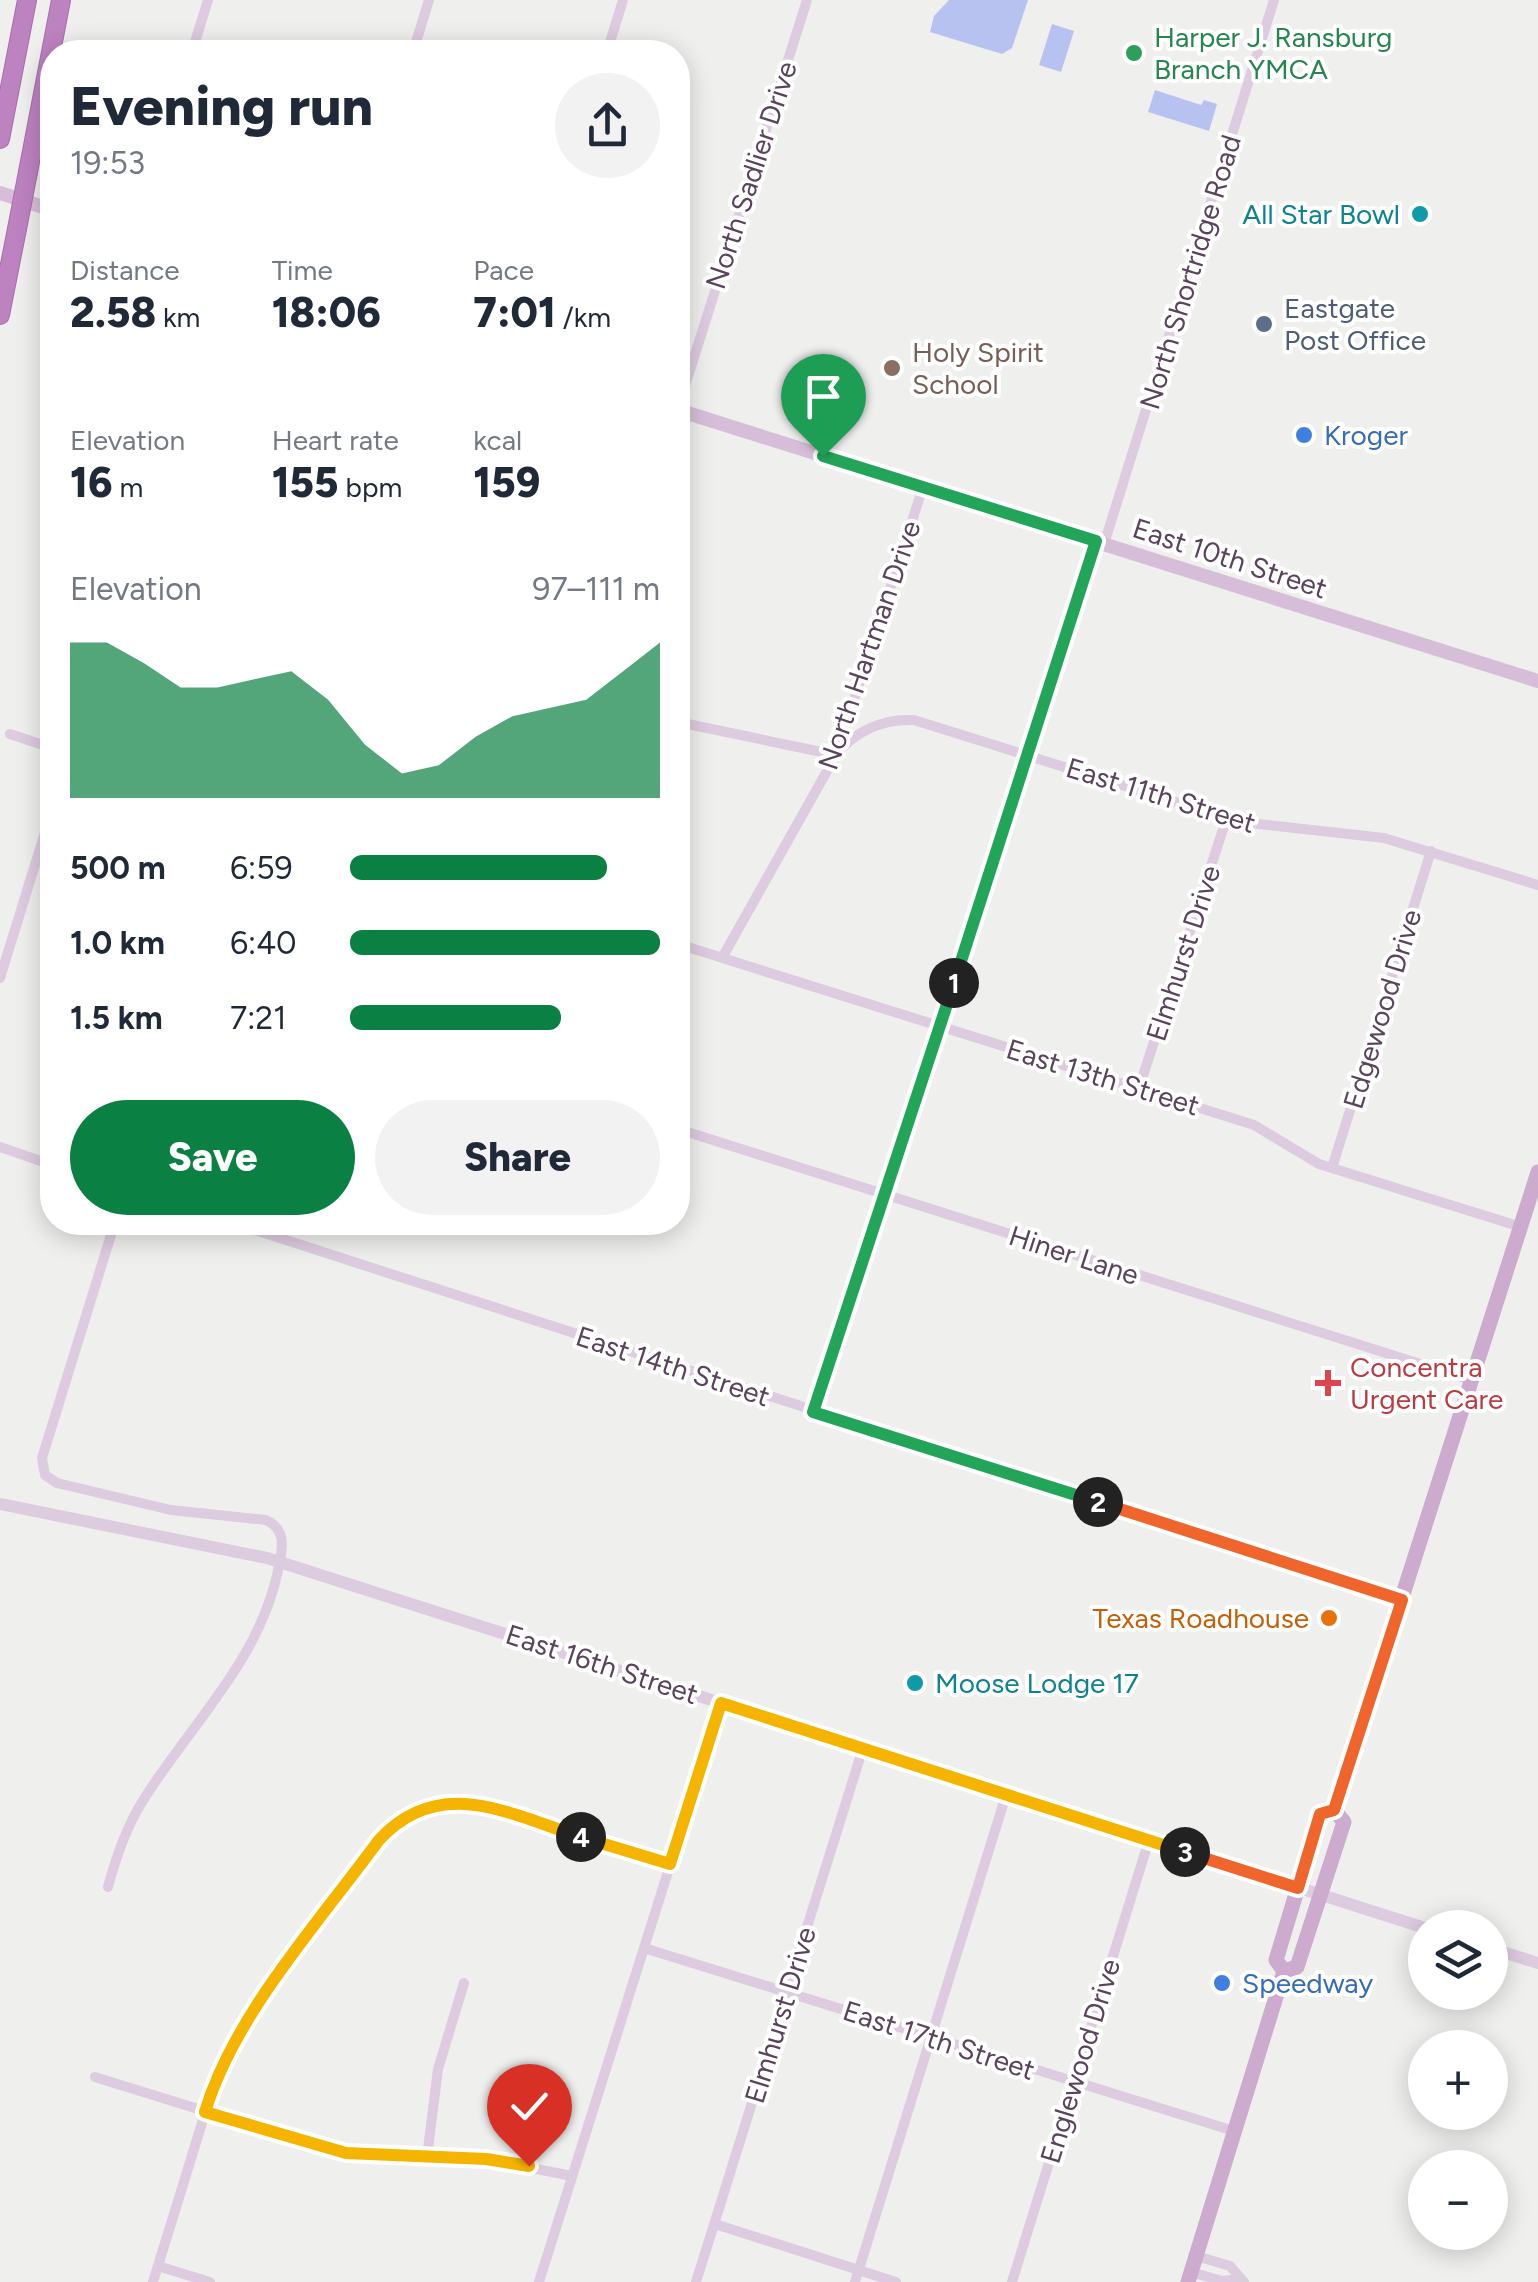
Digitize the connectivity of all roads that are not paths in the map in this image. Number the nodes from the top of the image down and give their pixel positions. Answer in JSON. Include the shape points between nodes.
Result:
{"nodes":[{"id":1,"x":27,"y":0,"type":"edge"},
{"id":2,"x":61,"y":0,"type":"edge"},
{"id":3,"x":208,"y":0,"type":"edge"},
{"id":4,"x":430,"y":0,"type":"edge"},
{"id":5,"x":623,"y":0,"type":"edge"},
{"id":6,"x":807,"y":0,"type":"edge"},
{"id":7,"x":1274,"y":0,"type":"edge"},
{"id":8,"x":53,"y":40,"type":"edge"},
{"id":9,"x":196,"y":40,"type":"edge"},
{"id":10,"x":417,"y":40,"type":"edge"},
{"id":11,"x":611,"y":40,"type":"edge"},
{"id":12,"x":40,"y":109,"type":"edge"},
{"id":13,"x":0,"y":139,"type":"edge"},
{"id":14,"x":0,"y":193,"type":"edge"},
{"id":15,"x":40,"y":206,"type":"edge"},
{"id":16,"x":0,"y":315,"type":"edge"},
{"id":17,"x":690,"y":371,"type":"edge"},
{"id":18,"x":690,"y":413,"type":"edge"},
{"id":19,"x":923,"y":487,"type":"junction"},
{"id":20,"x":1100,"y":542,"type":"junction"},
{"id":21,"x":1538,"y":681,"type":"edge"},
{"id":22,"x":690,"y":725,"type":"edge"},
{"id":23,"x":10,"y":734,"type":"dead end"},
{"id":24,"x":40,"y":744,"type":"edge"},
{"id":25,"x":836,"y":755,"type":"junction"},
{"id":26,"x":1027,"y":755,"type":"junction"},
{"id":27,"x":1227,"y":817,"type":"junction"},
{"id":28,"x":40,"y":849,"type":"edge"},
{"id":29,"x":1431,"y":851,"type":"junction"},
{"id":30,"x":1538,"y":885,"type":"edge"},
{"id":31,"x":690,"y":948,"type":"edge"},
{"id":32,"x":722,"y":958,"type":"junction"},
{"id":33,"x":0,"y":978,"type":"edge"},
{"id":34,"x":940,"y":1027,"type":"junction"},
{"id":35,"x":1139,"y":1088,"type":"junction"},
{"id":36,"x":690,"y":1133,"type":"edge"},
{"id":37,"x":0,"y":1148,"type":"edge"},
{"id":38,"x":40,"y":1161,"type":"edge"},
{"id":39,"x":1332,"y":1168,"type":"junction"},
{"id":40,"x":1538,"y":1172,"type":"edge"},
{"id":41,"x":886,"y":1195,"type":"junction"},
{"id":42,"x":1520,"y":1227,"type":"junction"},
{"id":43,"x":111,"y":1235,"type":"edge"},
{"id":44,"x":270,"y":1235,"type":"edge"},
{"id":45,"x":1472,"y":1380,"type":"junction"},
{"id":46,"x":813,"y":1412,"type":"junction"},
{"id":47,"x":0,"y":1504,"type":"edge"},
{"id":48,"x":280,"y":1562,"type":"junction"},
{"id":49,"x":1402,"y":1600,"type":"junction"},
{"id":50,"x":721,"y":1703,"type":"junction"},
{"id":51,"x":863,"y":1748,"type":"junction"},
{"id":52,"x":1006,"y":1795,"type":"junction"},
{"id":53,"x":1334,"y":1810,"type":"junction"},
{"id":54,"x":1149,"y":1840,"type":"junction"},
{"id":55,"x":670,"y":1864,"type":"junction"},
{"id":56,"x":108,"y":1886,"type":"dead end"},
{"id":57,"x":1298,"y":1888,"type":"junction"},
{"id":58,"x":1320,"y":1895,"type":"junction"},
{"id":59,"x":1408,"y":1923,"type":"edge"},
{"id":60,"x":644,"y":1948,"type":"junction"},
{"id":61,"x":1508,"y":1954,"type":"edge"},
{"id":62,"x":1538,"y":1963,"type":"edge"},
{"id":63,"x":1284,"y":1971,"type":"junction"},
{"id":64,"x":464,"y":1982,"type":"dead end"},
{"id":65,"x":786,"y":1992,"type":"junction"},
{"id":66,"x":931,"y":2037,"type":"junction"},
{"id":67,"x":95,"y":2076,"type":"dead end"},
{"id":68,"x":1074,"y":2083,"type":"junction"},
{"id":69,"x":205,"y":2112,"type":"junction"},
{"id":70,"x":1234,"y":2131,"type":"junction"},
{"id":71,"x":427,"y":2157,"type":"junction"},
{"id":72,"x":572,"y":2176,"type":"junction"},
{"id":73,"x":715,"y":2224,"type":"junction"},
{"id":74,"x":158,"y":2266,"type":"junction"},
{"id":75,"x":1192,"y":2270,"type":"edge"},
{"id":76,"x":856,"y":2276,"type":"edge"},
{"id":77,"x":1241,"y":2280,"type":"edge"},
{"id":78,"x":152,"y":2282,"type":"edge"},
{"id":79,"x":210,"y":2282,"type":"edge"},
{"id":80,"x":540,"y":2282,"type":"edge"},
{"id":81,"x":696,"y":2282,"type":"edge"},
{"id":82,"x":896,"y":2282,"type":"edge"},
{"id":83,"x":1012,"y":2282,"type":"edge"}],
"edges":[{"from":1,"to":13,"type":"highway"},
{"from":2,"to":8,"type":"highway","bridge":true},
{"from":3,"to":9,"type":"street"},
{"from":4,"to":10,"type":"street"},
{"from":5,"to":11,"type":"street"},
{"from":6,"to":17,"type":"street","name":"North Sadlier Drive"},
{"from":7,"to":20,"type":"street","name":"North Shortridge Road"},
{"from":12,"to":16,"type":"highway","bridge":true},
{"from":14,"to":15,"type":"main road"},
{"from":18,"to":19,"type":"main road","name":"East 10th Street"},
{"from":19,"to":20,"type":"main road","name":"East 10th Street"},
{"from":19,"to":25,"type":"street","name":"North Hartman Drive"},
{"from":20,"to":21,"type":"main road","name":"East 10th Street"},
{"from":20,"to":26,"type":"street","name":"North Shortridge Road"},
{"from":22,"to":25,"type":"street"},
{"from":23,"to":24,"type":"street"},
{"from":25,"to":26,"type":"street","name":"East 11th Street","via":[[871,727],[905,720]]},
{"from":25,"to":32,"type":"street","name":"North Hartman Drive"},
{"from":26,"to":27,"type":"street","name":"East 11th Street"},
{"from":26,"to":34,"type":"street","name":"North Shortridge Road"},
{"from":27,"to":29,"type":"street","name":"East 11th Street","via":[[1384,838]]},
{"from":27,"to":35,"type":"street","name":"Elmhurst Drive"},
{"from":28,"to":33,"type":"street"},
{"from":29,"to":30,"type":"street","name":"East 11th Street"},
{"from":29,"to":39,"type":"street","name":"Edgewood Drive"},
{"from":31,"to":32,"type":"street","name":"East 13th Street"},
{"from":32,"to":34,"type":"street","name":"East 13th Street"},
{"from":34,"to":35,"type":"street","name":"East 13th Street"},
{"from":34,"to":41,"type":"street","name":"North Shortridge Road"},
{"from":35,"to":39,"type":"street","name":"East 13th Street","via":[[1254,1125]]},
{"from":36,"to":41,"type":"street","name":"Hiner Lane"},
{"from":37,"to":38,"type":"street"},
{"from":39,"to":42,"type":"street","name":"East 13th Street"},
{"from":40,"to":42,"type":"main road"},
{"from":41,"to":45,"type":"street","name":"Hiner Lane"},
{"from":41,"to":46,"type":"street","name":"North Shortridge Road"},
{"from":42,"to":45,"type":"main road"},
{"from":43,"to":48,"type":"street","via":[[42,1458],[44,1475],[171,1510],[266,1520],[282,1534]]},
{"from":44,"to":46,"type":"street","name":"East 14th Street"},
{"from":45,"to":49,"type":"main road"},
{"from":46,"to":49,"type":"street","name":"East 14th Street"},
{"from":47,"to":48,"type":"street","name":"East 16th Street"},
{"from":48,"to":50,"type":"street","name":"East 16th Street"},
{"from":48,"to":56,"type":"street","via":[[252,1644],[139,1807]]},
{"from":49,"to":53,"type":"main road"},
{"from":50,"to":51,"type":"street","name":"East 16th Street"},
{"from":50,"to":55,"type":"street"},
{"from":51,"to":52,"type":"street","name":"East 16th Street"},
{"from":51,"to":65,"type":"street","name":"Elmhurst Drive"},
{"from":52,"to":54,"type":"street","name":"East 16th Street"},
{"from":52,"to":66,"type":"street"},
{"from":53,"to":57,"type":"main road","via":[[1320,1814]]},
{"from":53,"to":58,"type":"main road","via":[[1344,1822]]},
{"from":54,"to":57,"type":"street","name":"East 16th Street"},
{"from":54,"to":68,"type":"street","name":"Englewood Drive"},
{"from":55,"to":60,"type":"street"},
{"from":55,"to":69,"type":"street","via":[[479,1805],[445,1803],[417,1811],[379,1840],[250,2016],[225,2057]]},
{"from":57,"to":58,"type":"street","name":"East 16th Street"},
{"from":57,"to":63,"type":"main road","via":[[1276,1960]]},
{"from":58,"to":59,"type":"street","name":"East 16th Street"},
{"from":58,"to":63,"type":"main road","via":[[1298,1967]]},
{"from":60,"to":65,"type":"street","name":"East 17th Street"},
{"from":60,"to":72,"type":"street"},
{"from":61,"to":62,"type":"street"},
{"from":63,"to":70,"type":"main road"},
{"from":64,"to":71,"type":"street","via":[[435,2084]]},
{"from":65,"to":66,"type":"street","name":"East 17th Street"},
{"from":65,"to":73,"type":"street","name":"Elmhurst Drive"},
{"from":66,"to":68,"type":"street","name":"East 17th Street"},
{"from":66,"to":76,"type":"street"},
{"from":67,"to":69,"type":"street"},
{"from":68,"to":70,"type":"street","name":"East 17th Street"},
{"from":68,"to":83,"type":"street","name":"Englewood Drive"},
{"from":69,"to":71,"type":"street","via":[[333,2151]]},
{"from":69,"to":74,"type":"street"},
{"from":70,"to":75,"type":"main road"},
{"from":71,"to":72,"type":"street","via":[[493,2160]]},
{"from":72,"to":80,"type":"street"},
{"from":73,"to":76,"type":"street"},
{"from":73,"to":81,"type":"street","name":"Elmhurst Drive"},
{"from":74,"to":78,"type":"street"},
{"from":74,"to":79,"type":"street"},
{"from":75,"to":77,"type":"street"},
{"from":76,"to":82,"type":"street"}]}
